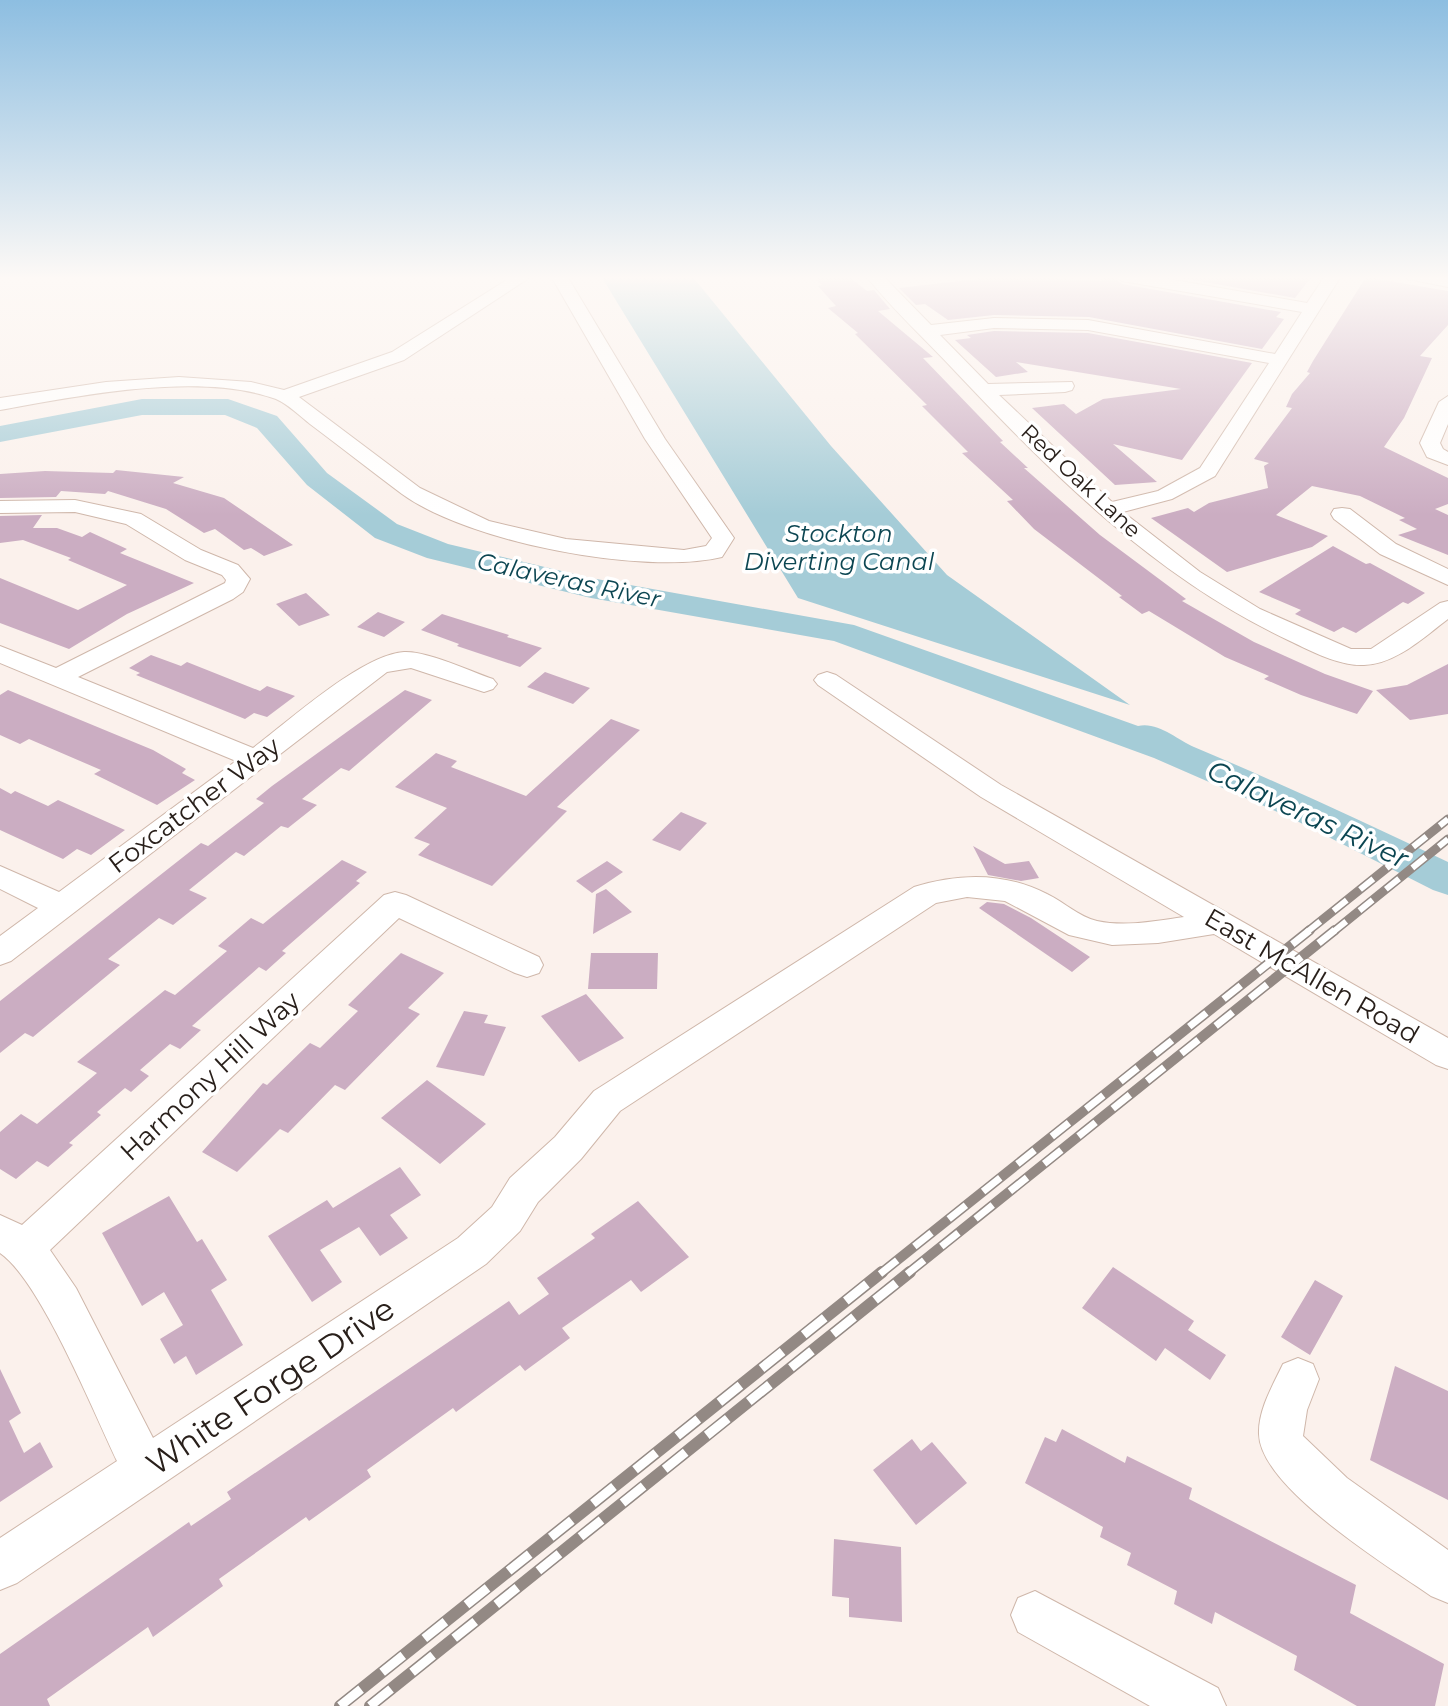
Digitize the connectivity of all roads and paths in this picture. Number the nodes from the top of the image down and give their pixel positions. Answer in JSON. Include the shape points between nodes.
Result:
{"nodes":[{"id":1,"x":399,"y":356,"type":"edge"},
{"id":2,"x":606,"y":356,"type":"edge"},
{"id":3,"x":952,"y":356,"type":"edge"},
{"id":4,"x":1257,"y":356,"type":"edge"},
{"id":5,"x":1284,"y":356,"type":"edge"},
{"id":6,"x":1281,"y":360,"type":"junction"},
{"id":7,"x":1065,"y":386,"type":"dead end"},
{"id":8,"x":986,"y":390,"type":"junction"},
{"id":9,"x":285,"y":396,"type":"junction"},
{"id":10,"x":1448,"y":402,"type":"edge"},
{"id":11,"x":0,"y":404,"type":"edge"},
{"id":12,"x":1448,"y":459,"type":"edge"},
{"id":13,"x":0,"y":507,"type":"edge"},
{"id":14,"x":1106,"y":510,"type":"junction"},
{"id":15,"x":1342,"y":514,"type":"dead end"},
{"id":16,"x":1448,"y":578,"type":"edge"},
{"id":17,"x":1448,"y":608,"type":"edge"},
{"id":18,"x":0,"y":654,"type":"edge"},
{"id":19,"x":57,"y":677,"type":"junction"},
{"id":20,"x":827,"y":680,"type":"dead end"},
{"id":21,"x":484,"y":684,"type":"dead end"},
{"id":22,"x":256,"y":759,"type":"junction"},
{"id":23,"x":0,"y":876,"type":"edge"},
{"id":24,"x":61,"y":906,"type":"junction"},
{"id":25,"x":1219,"y":922,"type":"junction"},
{"id":26,"x":0,"y":953,"type":"edge"},
{"id":27,"x":527,"y":965,"type":"dead end"},
{"id":28,"x":1448,"y":1055,"type":"edge"},
{"id":29,"x":12,"y":1240,"type":"edge"},
{"id":30,"x":1298,"y":1379,"type":"dead end"},
{"id":31,"x":145,"y":1470,"type":"junction"},
{"id":32,"x":0,"y":1566,"type":"edge"},
{"id":33,"x":1448,"y":1579,"type":"edge"},
{"id":34,"x":1035,"y":1615,"type":"dead end"},
{"id":35,"x":1200,"y":1706,"type":"edge"}],
"edges":[{"from":1,"to":9,"type":"street"},
{"from":2,"to":9,"type":"street","via":[[723,538],[714,552],[684,557],[566,546],[482,526],[413,492]]},
{"from":3,"to":8,"type":"street","name":"Red Oak Lane"},
{"from":4,"to":6,"type":"street"},
{"from":5,"to":6,"type":"street"},
{"from":6,"to":14,"type":"street","via":[[1208,472],[1165,495]]},
{"from":7,"to":8,"type":"street"},
{"from":8,"to":14,"type":"street","name":"Red Oak Lane"},
{"from":9,"to":11,"type":"street","via":[[228,383],[116,388]]},
{"from":10,"to":12,"type":"street","via":[[1430,443],[1434,453]]},
{"from":13,"to":19,"type":"street","via":[[75,506],[133,519],[238,579],[225,594]]},
{"from":14,"to":17,"type":"street","name":"Red Oak Lane","via":[[1245,610],[1300,638],[1364,658],[1381,653]]},
{"from":15,"to":16,"type":"street","via":[[1388,549]]},
{"from":18,"to":19,"type":"street"},
{"from":19,"to":22,"type":"street"},
{"from":20,"to":25,"type":"street","name":"East McAllen Road","via":[[991,791]]},
{"from":21,"to":22,"type":"street","name":"Foxcatcher Way","via":[[414,661],[391,662],[368,673]]},
{"from":22,"to":24,"type":"street","name":"Foxcatcher Way"},
{"from":23,"to":24,"type":"street"},
{"from":24,"to":26,"type":"street","name":"Foxcatcher Way"},
{"from":25,"to":28,"type":"street","name":"East McAllen Road"},
{"from":25,"to":31,"type":"street","name":"White Forge Drive","via":[[1112,934],[1085,928],[1038,902],[1002,891],[958,885],[925,895],[607,1101],[472,1251]]},
{"from":27,"to":29,"type":"street","name":"Harmony Hill Way","via":[[395,903]]},
{"from":29,"to":31,"type":"street","via":[[61,1301]]},
{"from":30,"to":33,"type":"street","via":[[1282,1420],[1282,1445],[1348,1509]]},
{"from":31,"to":32,"type":"street","name":"White Forge Drive"},
{"from":34,"to":35,"type":"street"}]}
